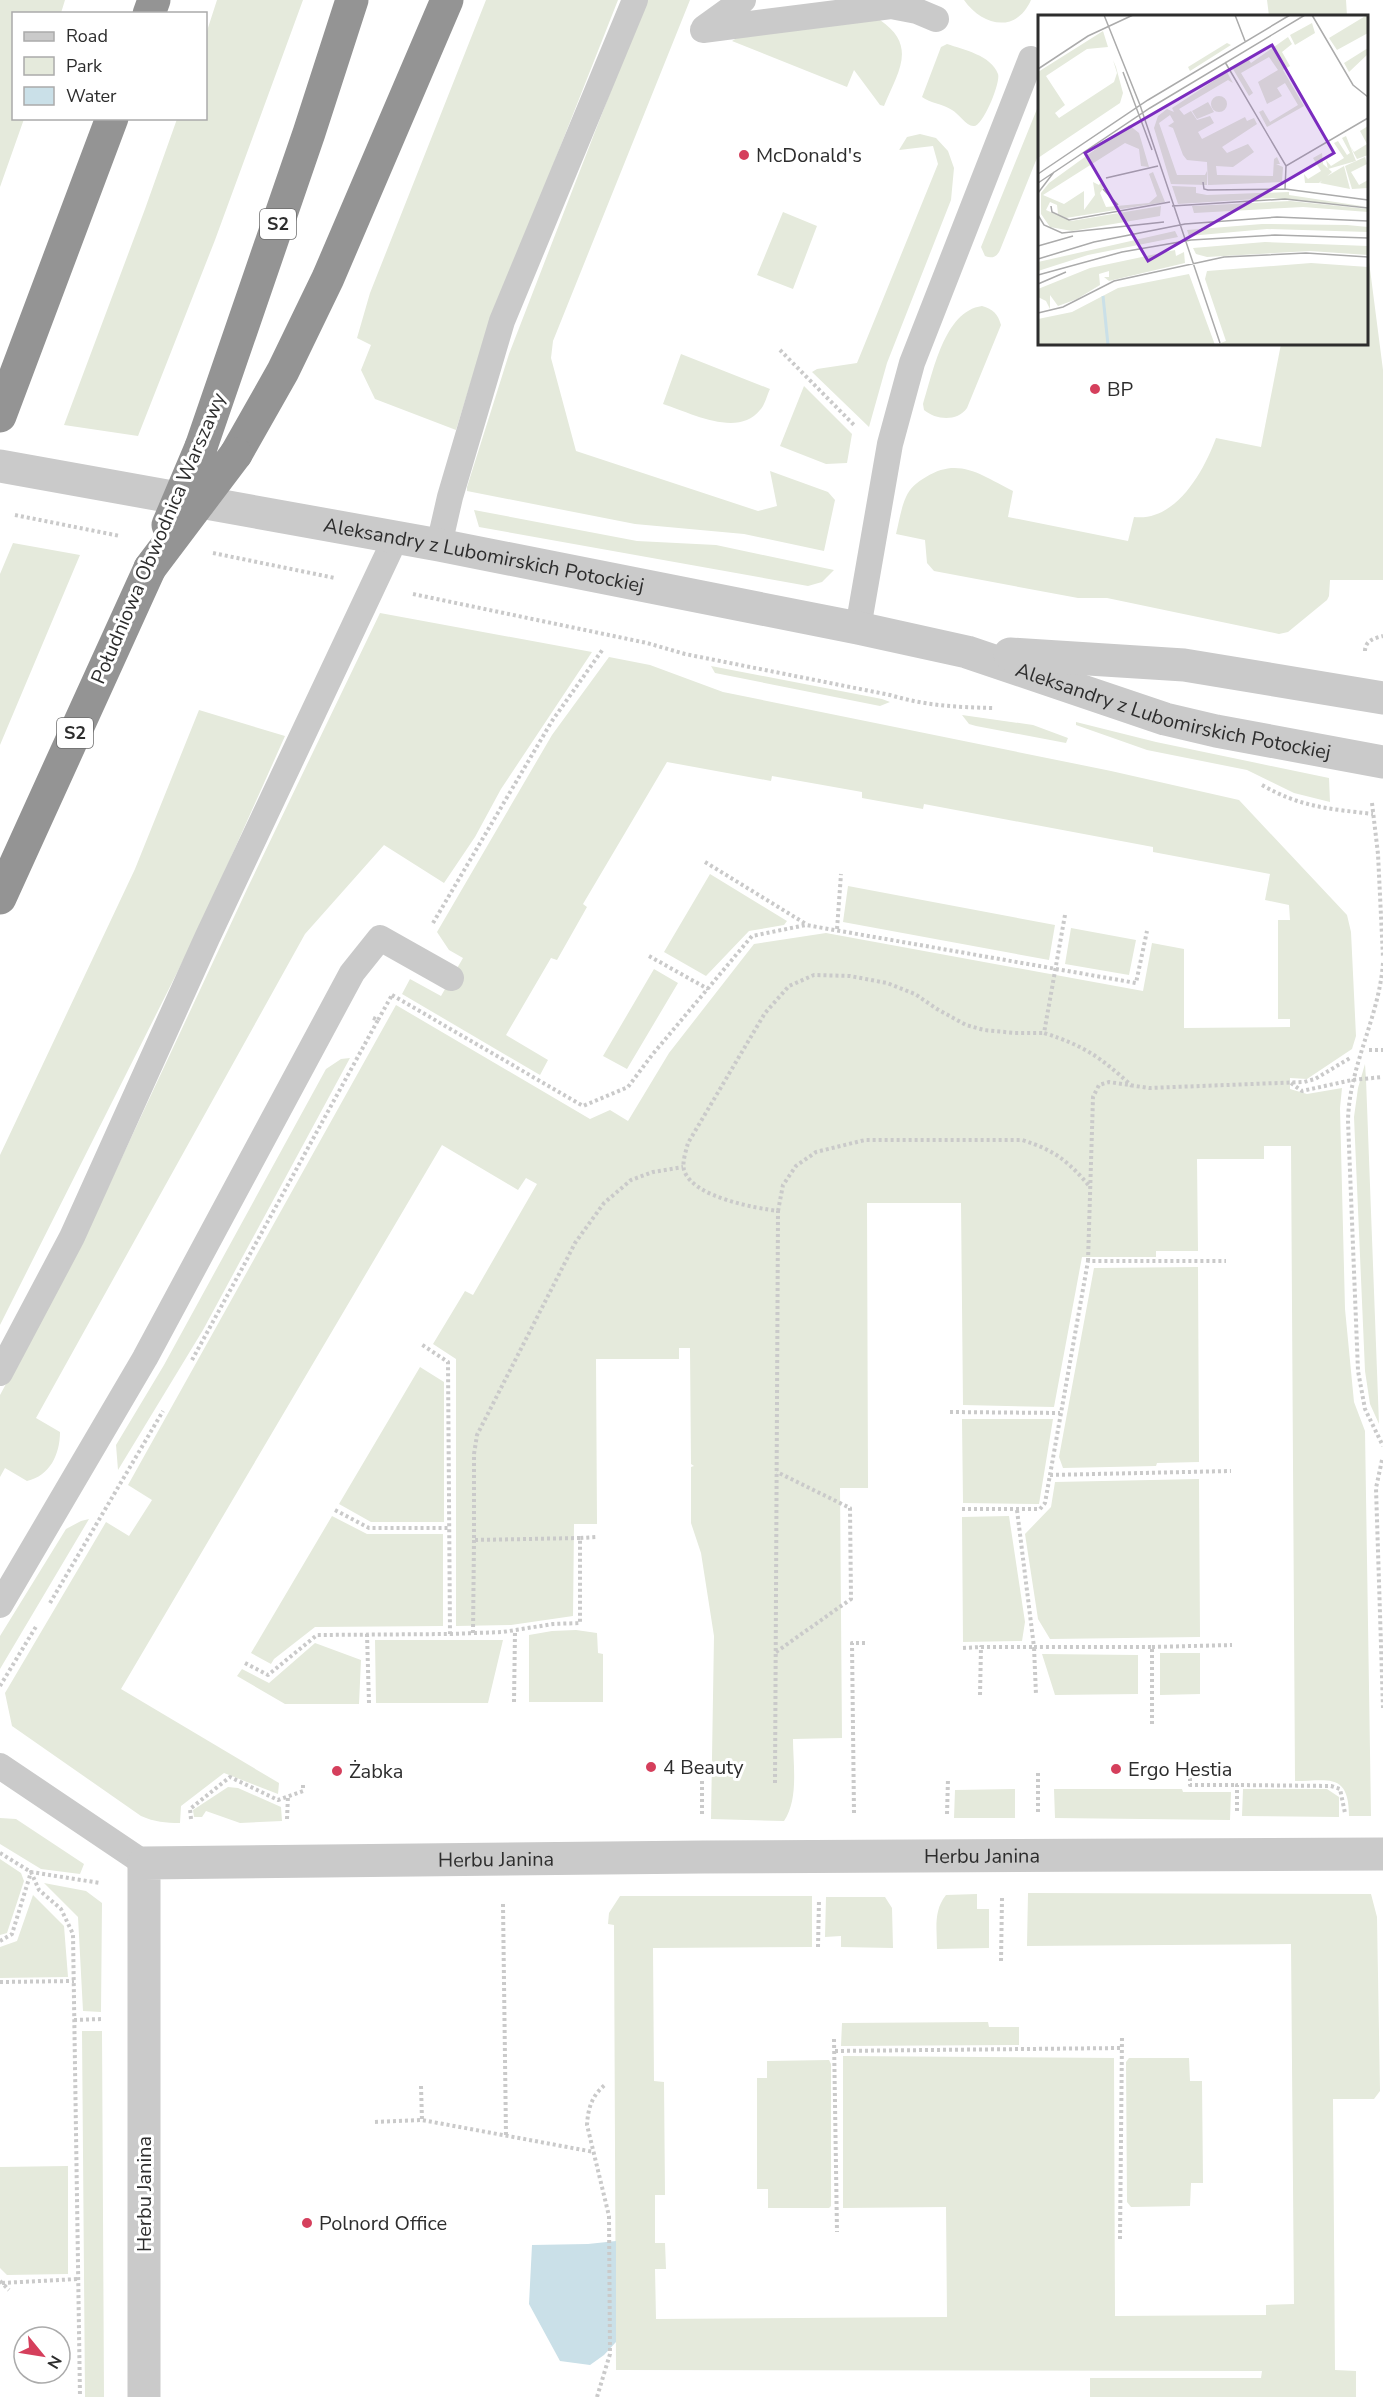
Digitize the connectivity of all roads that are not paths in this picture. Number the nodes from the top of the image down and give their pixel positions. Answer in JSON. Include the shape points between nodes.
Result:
{"nodes":[{"id":1,"x":352,"y":0,"type":"edge"},
{"id":2,"x":447,"y":0,"type":"edge"},
{"id":3,"x":635,"y":0,"type":"edge"},
{"id":4,"x":743,"y":0,"type":"edge"},
{"id":5,"x":936,"y":19,"type":"dead end"},
{"id":6,"x":1031,"y":59,"type":"dead end"},
{"id":7,"x":111,"y":120,"type":"edge"},
{"id":8,"x":1,"y":415,"type":"edge"},
{"id":9,"x":0,"y":466,"type":"edge"},
{"id":10,"x":396,"y":537,"type":"junction"},
{"id":11,"x":439,"y":545,"type":"junction"},
{"id":12,"x":150,"y":568,"type":"junction"},
{"id":13,"x":858,"y":628,"type":"junction"},
{"id":14,"x":967,"y":652,"type":"junction"},
{"id":15,"x":1383,"y":698,"type":"edge"},
{"id":16,"x":1383,"y":762,"type":"edge"},
{"id":17,"x":0,"y":898,"type":"edge"},
{"id":18,"x":451,"y":978,"type":"dead end"},
{"id":19,"x":0,"y":1372,"type":"edge"},
{"id":20,"x":0,"y":1605,"type":"edge"},
{"id":21,"x":0,"y":1766,"type":"edge"},
{"id":22,"x":1383,"y":1854,"type":"edge"},
{"id":23,"x":144,"y":1863,"type":"junction"},
{"id":24,"x":144,"y":2397,"type":"edge"}],
"edges":[{"from":1,"to":12,"type":"highway","name":"Południowa Obwodnica Warszawy","number":"S2","bridge":true,"via":[[201,447]]},
{"from":2,"to":12,"type":"highway","bridge":true,"via":[[328,278],[283,371],[236,454]]},
{"from":3,"to":11,"type":"lane","via":[[502,321]]},
{"from":4,"to":5,"type":"lane","via":[[703,30],[891,6]]},
{"from":6,"to":13,"type":"lane","via":[[912,363],[888,453]]},
{"from":7,"to":8,"type":"highway"},
{"from":9,"to":10,"type":"street","name":"Aleksandry z Lubomirskich Potockiej"},
{"from":10,"to":11,"type":"street","name":"Aleksandry z Lubomirskich Potockiej"},
{"from":10,"to":19,"type":"lane","via":[[207,938],[72,1237]]},
{"from":11,"to":13,"type":"street","name":"Aleksandry z Lubomirskich Potockiej"},
{"from":12,"to":17,"type":"highway","name":"Południowa Obwodnica Warszawy","number":"S2"},
{"from":13,"to":14,"type":"street","name":"Aleksandry z Lubomirskich Potockiej"},
{"from":14,"to":15,"type":"street","name":"Aleksandry z Lubomirskich Potockiej","via":[[1184,665]]},
{"from":14,"to":16,"type":"street","name":"Aleksandry z Lubomirskich Potockiej","via":[[1165,719]]},
{"from":18,"to":20,"type":"lane","via":[[380,938],[352,973],[145,1358]]},
{"from":21,"to":23,"type":"lane"},
{"from":22,"to":23,"type":"street","name":"Herbu Janina"},
{"from":23,"to":24,"type":"street","name":"Herbu Janina"}]}
